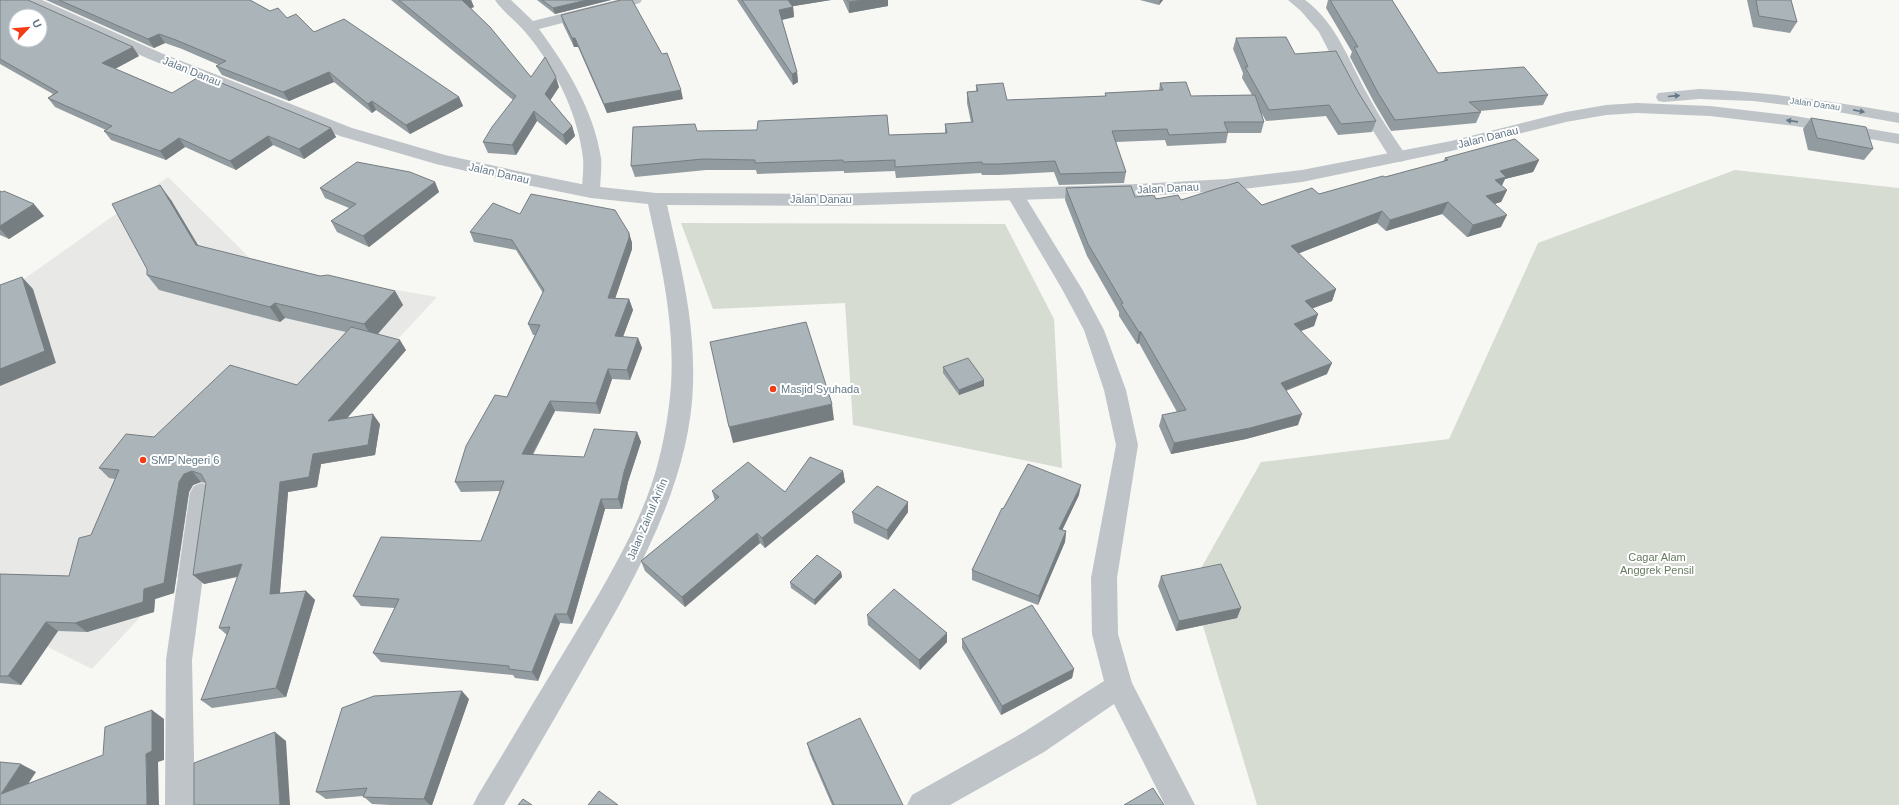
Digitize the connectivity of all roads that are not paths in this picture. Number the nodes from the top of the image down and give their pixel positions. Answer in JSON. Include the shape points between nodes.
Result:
{"nodes":[{"id":1,"x":30,"y":0,"type":"edge"},
{"id":2,"x":635,"y":0,"type":"edge"},
{"id":3,"x":1295,"y":0,"type":"edge"},
{"id":4,"x":511,"y":2,"type":"edge"},
{"id":5,"x":530,"y":27,"type":"junction"},
{"id":6,"x":1637,"y":108,"type":"junction"},
{"id":7,"x":1899,"y":118,"type":"edge"},
{"id":8,"x":1899,"y":139,"type":"edge"},
{"id":9,"x":1398,"y":157,"type":"junction"},
{"id":10,"x":591,"y":192,"type":"junction"},
{"id":11,"x":1015,"y":194,"type":"junction"},
{"id":12,"x":656,"y":199,"type":"junction"},
{"id":13,"x":202,"y":493,"type":"edge"},
{"id":14,"x":1119,"y":686,"type":"junction"},
{"id":15,"x":180,"y":805,"type":"edge"},
{"id":16,"x":488,"y":805,"type":"edge"},
{"id":17,"x":922,"y":805,"type":"edge"},
{"id":18,"x":1180,"y":805,"type":"edge"}],
"edges":[{"from":1,"to":10,"type":"street","name":"Jalan Danau","via":[[155,56],[346,132],[442,160]]},
{"from":2,"to":5,"type":"street"},
{"from":3,"to":9,"type":"street","via":[[1312,13],[1330,38],[1362,101]]},
{"from":4,"to":5,"type":"street"},
{"from":5,"to":10,"type":"street","via":[[550,54],[582,121],[592,159]]},
{"from":6,"to":7,"type":"street","name":"Jalan Danau","one_way":true,"via":[[1663,97],[1703,94],[1827,105]]},
{"from":8,"to":6,"type":"street","name":"Jalan Danau","one_way":true,"via":[[1795,121],[1710,111]]},
{"from":6,"to":9,"type":"street","name":"Jalan Danau","via":[[1566,117]]},
{"from":9,"to":11,"type":"street","name":"Jalan Danau","via":[[1302,176],[1227,185]]},
{"from":10,"to":12,"type":"street","name":"Jalan Danau"},
{"from":11,"to":12,"type":"street","name":"Jalan Danau","via":[[836,200]]},
{"from":11,"to":14,"type":"street","via":[[1094,330],[1115,390],[1127,445],[1104,578],[1104,634]]},
{"from":12,"to":16,"type":"street","name":"Jalan Zainul Arifin","via":[[676,286],[682,339],[682,386],[675,436],[663,486],[636,550],[600,616]]},
{"from":13,"to":15,"type":"street","via":[[180,660]]},
{"from":14,"to":17,"type":"street","via":[[1034,742]]},
{"from":14,"to":18,"type":"street"}]}
